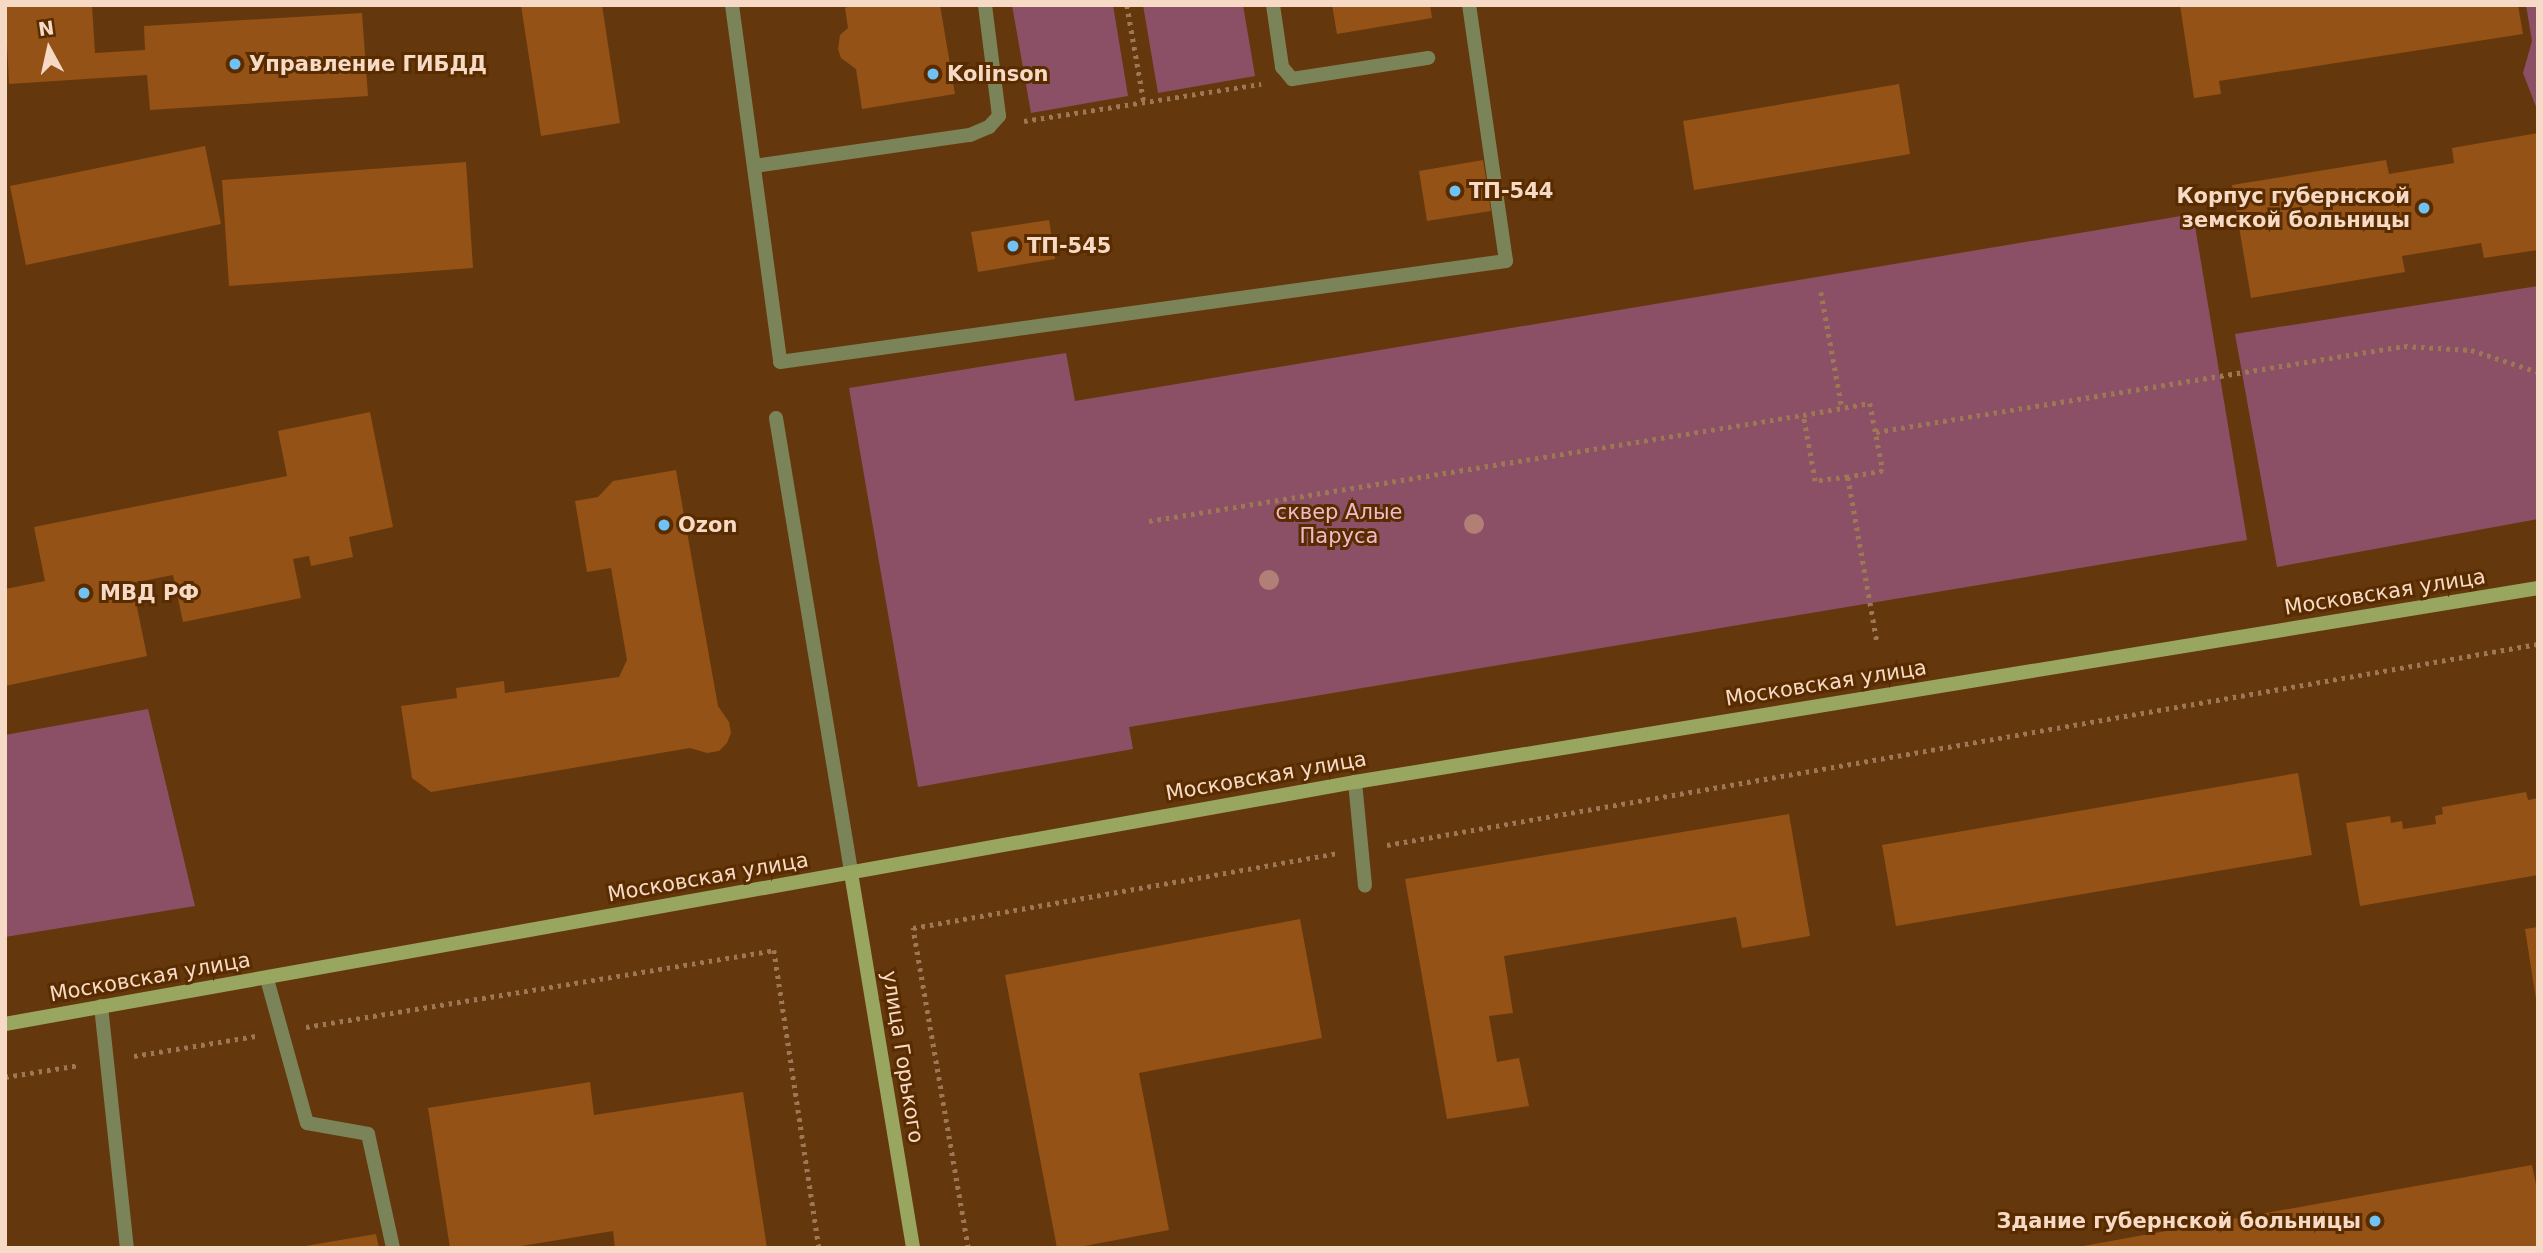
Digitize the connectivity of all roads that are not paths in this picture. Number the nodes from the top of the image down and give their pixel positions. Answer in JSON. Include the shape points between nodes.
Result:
{"nodes":[{"id":1,"x":732,"y":5,"type":"edge"},
{"id":2,"x":985,"y":5,"type":"edge"},
{"id":3,"x":1273,"y":5,"type":"edge"},
{"id":4,"x":1469,"y":5,"type":"edge"},
{"id":5,"x":1428,"y":58,"type":"dead end"},
{"id":6,"x":754,"y":166,"type":"junction"},
{"id":7,"x":776,"y":418,"type":"dead end"},
{"id":8,"x":2538,"y":588,"type":"edge"},
{"id":9,"x":1355,"y":782,"type":"junction"},
{"id":10,"x":851,"y":873,"type":"junction"},
{"id":11,"x":1365,"y":886,"type":"dead end"},
{"id":12,"x":267,"y":979,"type":"junction"},
{"id":13,"x":101,"y":1006,"type":"junction"},
{"id":14,"x":5,"y":1024,"type":"edge"},
{"id":15,"x":127,"y":1248,"type":"edge"},
{"id":16,"x":393,"y":1248,"type":"edge"},
{"id":17,"x":913,"y":1248,"type":"edge"}],
"edges":[{"from":1,"to":6,"type":"lane"},
{"from":2,"to":6,"type":"lane","via":[[999,116],[989,127],[970,135]]},
{"from":3,"to":5,"type":"lane","via":[[1282,67],[1292,79]]},
{"from":4,"to":6,"type":"lane","via":[[1506,261],[780,362]]},
{"from":7,"to":10,"type":"lane"},
{"from":8,"to":9,"type":"main road","name":"Московская улица"},
{"from":9,"to":10,"type":"main road","name":"Московская улица"},
{"from":9,"to":11,"type":"lane"},
{"from":10,"to":12,"type":"main road","name":"Московская улица"},
{"from":10,"to":17,"type":"main road","name":"улица Горького"},
{"from":12,"to":13,"type":"main road","name":"Московская улица"},
{"from":12,"to":16,"type":"lane","via":[[307,1123],[368,1134]]},
{"from":13,"to":14,"type":"main road","name":"Московская улица"},
{"from":13,"to":15,"type":"lane"}]}
